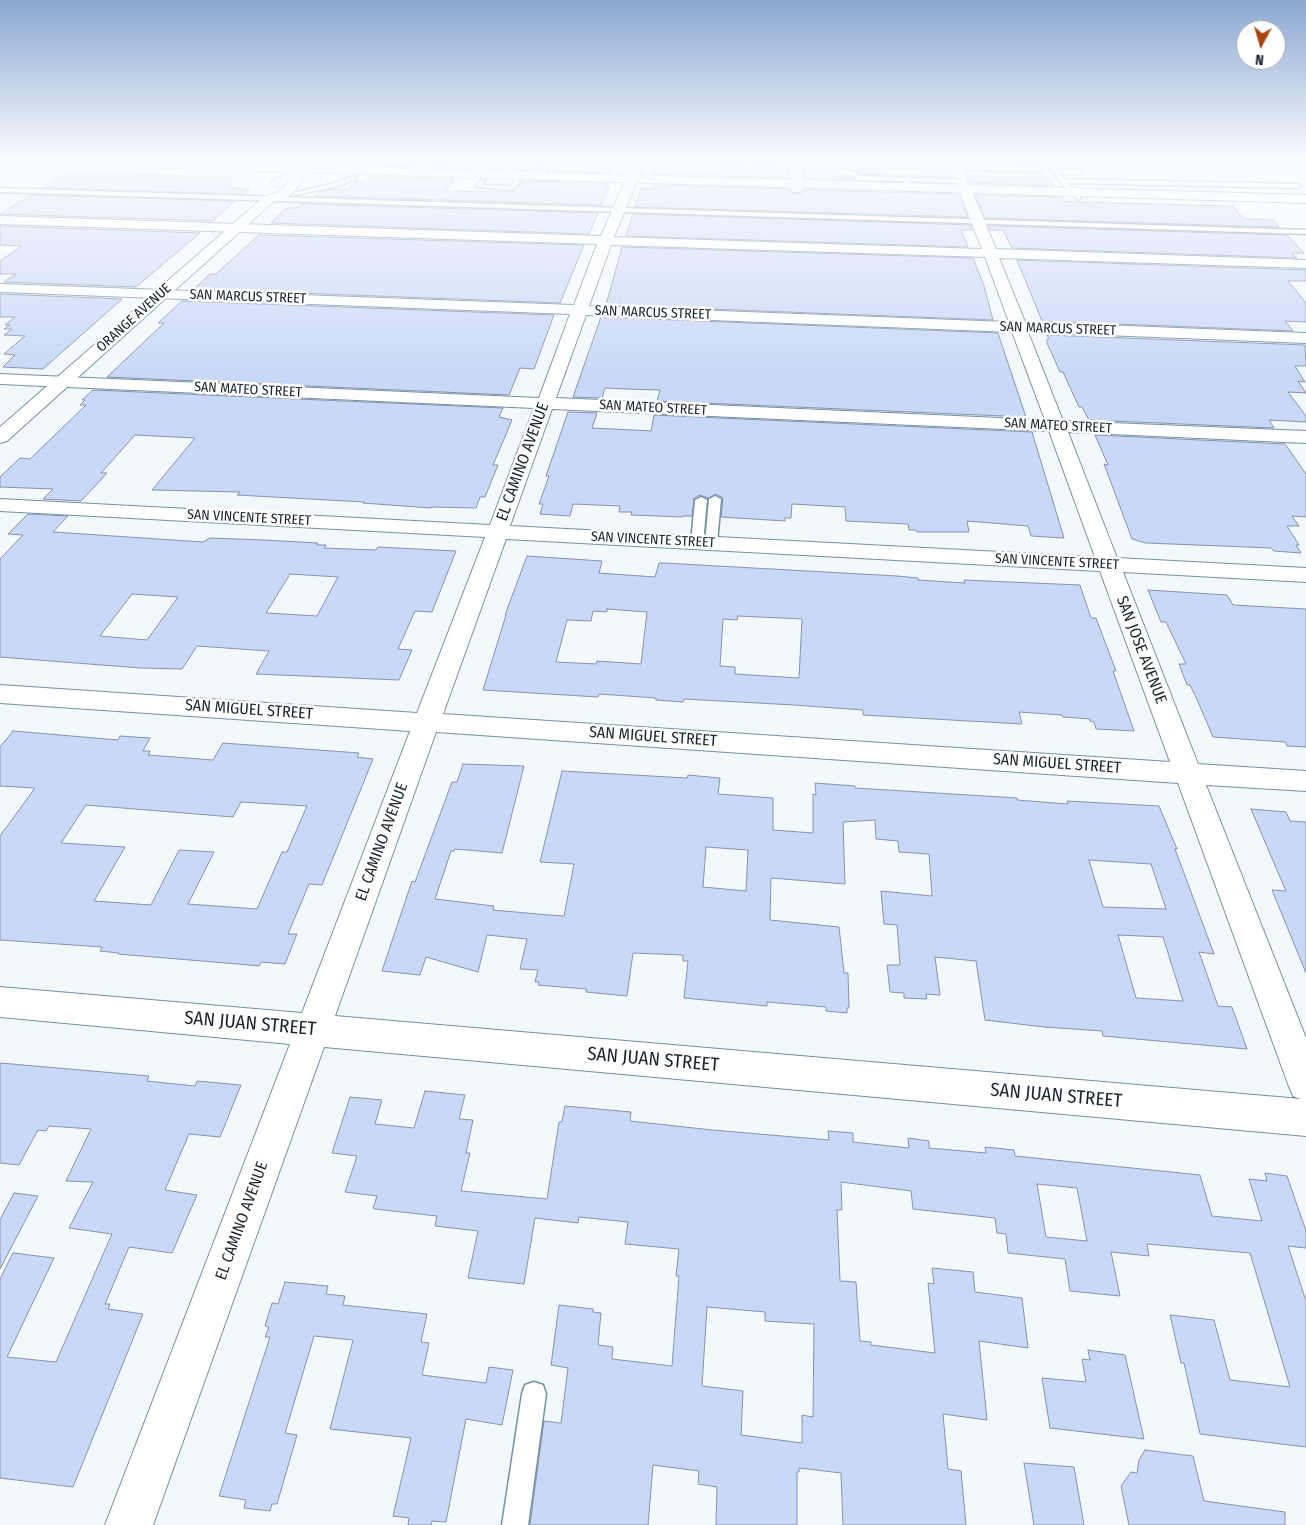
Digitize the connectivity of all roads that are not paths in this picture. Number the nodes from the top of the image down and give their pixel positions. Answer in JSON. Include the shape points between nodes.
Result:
{"nodes":[{"id":1,"x":232,"y":231,"type":"edge"},
{"id":2,"x":333,"y":231,"type":"edge"},
{"id":3,"x":609,"y":231,"type":"edge"},
{"id":4,"x":982,"y":231,"type":"edge"},
{"id":5,"x":1281,"y":231,"type":"edge"},
{"id":6,"x":1306,"y":232,"type":"edge"},
{"id":7,"x":605,"y":240,"type":"junction"},
{"id":8,"x":991,"y":253,"type":"junction"},
{"id":9,"x":1306,"y":264,"type":"edge"},
{"id":10,"x":0,"y":288,"type":"edge"},
{"id":11,"x":161,"y":294,"type":"junction"},
{"id":12,"x":580,"y":310,"type":"junction"},
{"id":13,"x":1019,"y":327,"type":"junction"},
{"id":14,"x":1306,"y":338,"type":"edge"},
{"id":15,"x":0,"y":379,"type":"edge"},
{"id":16,"x":62,"y":382,"type":"junction"},
{"id":17,"x":545,"y":403,"type":"junction"},
{"id":18,"x":1056,"y":426,"type":"junction"},
{"id":19,"x":0,"y":437,"type":"edge"},
{"id":20,"x":1306,"y":437,"type":"edge"},
{"id":21,"x":715,"y":499,"type":"dead end"},
{"id":22,"x":700,"y":500,"type":"dead end"},
{"id":23,"x":0,"y":505,"type":"edge"},
{"id":24,"x":497,"y":532,"type":"junction"},
{"id":25,"x":704,"y":543,"type":"junction"},
{"id":26,"x":1109,"y":564,"type":"junction"},
{"id":27,"x":1306,"y":575,"type":"edge"},
{"id":28,"x":0,"y":694,"type":"edge"},
{"id":29,"x":427,"y":722,"type":"junction"},
{"id":30,"x":1188,"y":773,"type":"junction"},
{"id":31,"x":1306,"y":781,"type":"edge"},
{"id":32,"x":0,"y":1002,"type":"edge"},
{"id":33,"x":312,"y":1030,"type":"junction"},
{"id":34,"x":1306,"y":1084,"type":"edge"},
{"id":35,"x":1306,"y":1118,"type":"edge"},
{"id":36,"x":534,"y":1394,"type":"dead end"},
{"id":37,"x":129,"y":1525,"type":"edge"},
{"id":38,"x":515,"y":1525,"type":"edge"}],
"edges":[{"from":1,"to":11,"type":"street","name":"ORANGE AVENUE"},
{"from":2,"to":7,"type":"street"},
{"from":3,"to":7,"type":"street","name":"EL CAMINO AVENUE"},
{"from":4,"to":8,"type":"street","name":"SAN JOSE AVENUE"},
{"from":5,"to":6,"type":"lane"},
{"from":7,"to":8,"type":"street"},
{"from":7,"to":12,"type":"street","name":"EL CAMINO AVENUE"},
{"from":8,"to":9,"type":"street"},
{"from":8,"to":13,"type":"street","name":"SAN JOSE AVENUE"},
{"from":10,"to":11,"type":"street","name":"SAN MARCUS STREET"},
{"from":11,"to":12,"type":"street","name":"SAN MARCUS STREET"},
{"from":11,"to":16,"type":"street","name":"ORANGE AVENUE"},
{"from":12,"to":13,"type":"street","name":"SAN MARCUS STREET"},
{"from":12,"to":17,"type":"street","name":"EL CAMINO AVENUE"},
{"from":13,"to":14,"type":"street","name":"SAN MARCUS STREET"},
{"from":13,"to":18,"type":"street","name":"SAN JOSE AVENUE"},
{"from":15,"to":16,"type":"street","name":"SAN MATEO STREET"},
{"from":16,"to":17,"type":"street","name":"SAN MATEO STREET"},
{"from":16,"to":19,"type":"street","name":"ORANGE AVENUE"},
{"from":17,"to":18,"type":"street","name":"SAN MATEO STREET"},
{"from":17,"to":24,"type":"street","name":"EL CAMINO AVENUE"},
{"from":18,"to":20,"type":"street","name":"SAN MATEO STREET"},
{"from":18,"to":26,"type":"street","name":"SAN JOSE AVENUE"},
{"from":21,"to":25,"type":"lane"},
{"from":22,"to":25,"type":"lane"},
{"from":23,"to":24,"type":"street","name":"SAN VINCENTE STREET"},
{"from":24,"to":25,"type":"street","name":"SAN VINCENTE STREET"},
{"from":24,"to":29,"type":"street","name":"EL CAMINO AVENUE"},
{"from":25,"to":26,"type":"street","name":"SAN VINCENTE STREET"},
{"from":26,"to":27,"type":"street","name":"SAN VINCENTE STREET"},
{"from":26,"to":30,"type":"street","name":"SAN JOSE AVENUE"},
{"from":28,"to":29,"type":"street","name":"SAN MIGUEL STREET"},
{"from":29,"to":30,"type":"street","name":"SAN MIGUEL STREET"},
{"from":29,"to":33,"type":"street","name":"EL CAMINO AVENUE"},
{"from":30,"to":31,"type":"street","name":"SAN MIGUEL STREET"},
{"from":30,"to":34,"type":"street","name":"SAN JOSE AVENUE"},
{"from":32,"to":33,"type":"street","name":"SAN JUAN STREET"},
{"from":33,"to":35,"type":"street","name":"SAN JUAN STREET"},
{"from":33,"to":37,"type":"street","name":"EL CAMINO AVENUE"},
{"from":36,"to":38,"type":"lane"}]}
